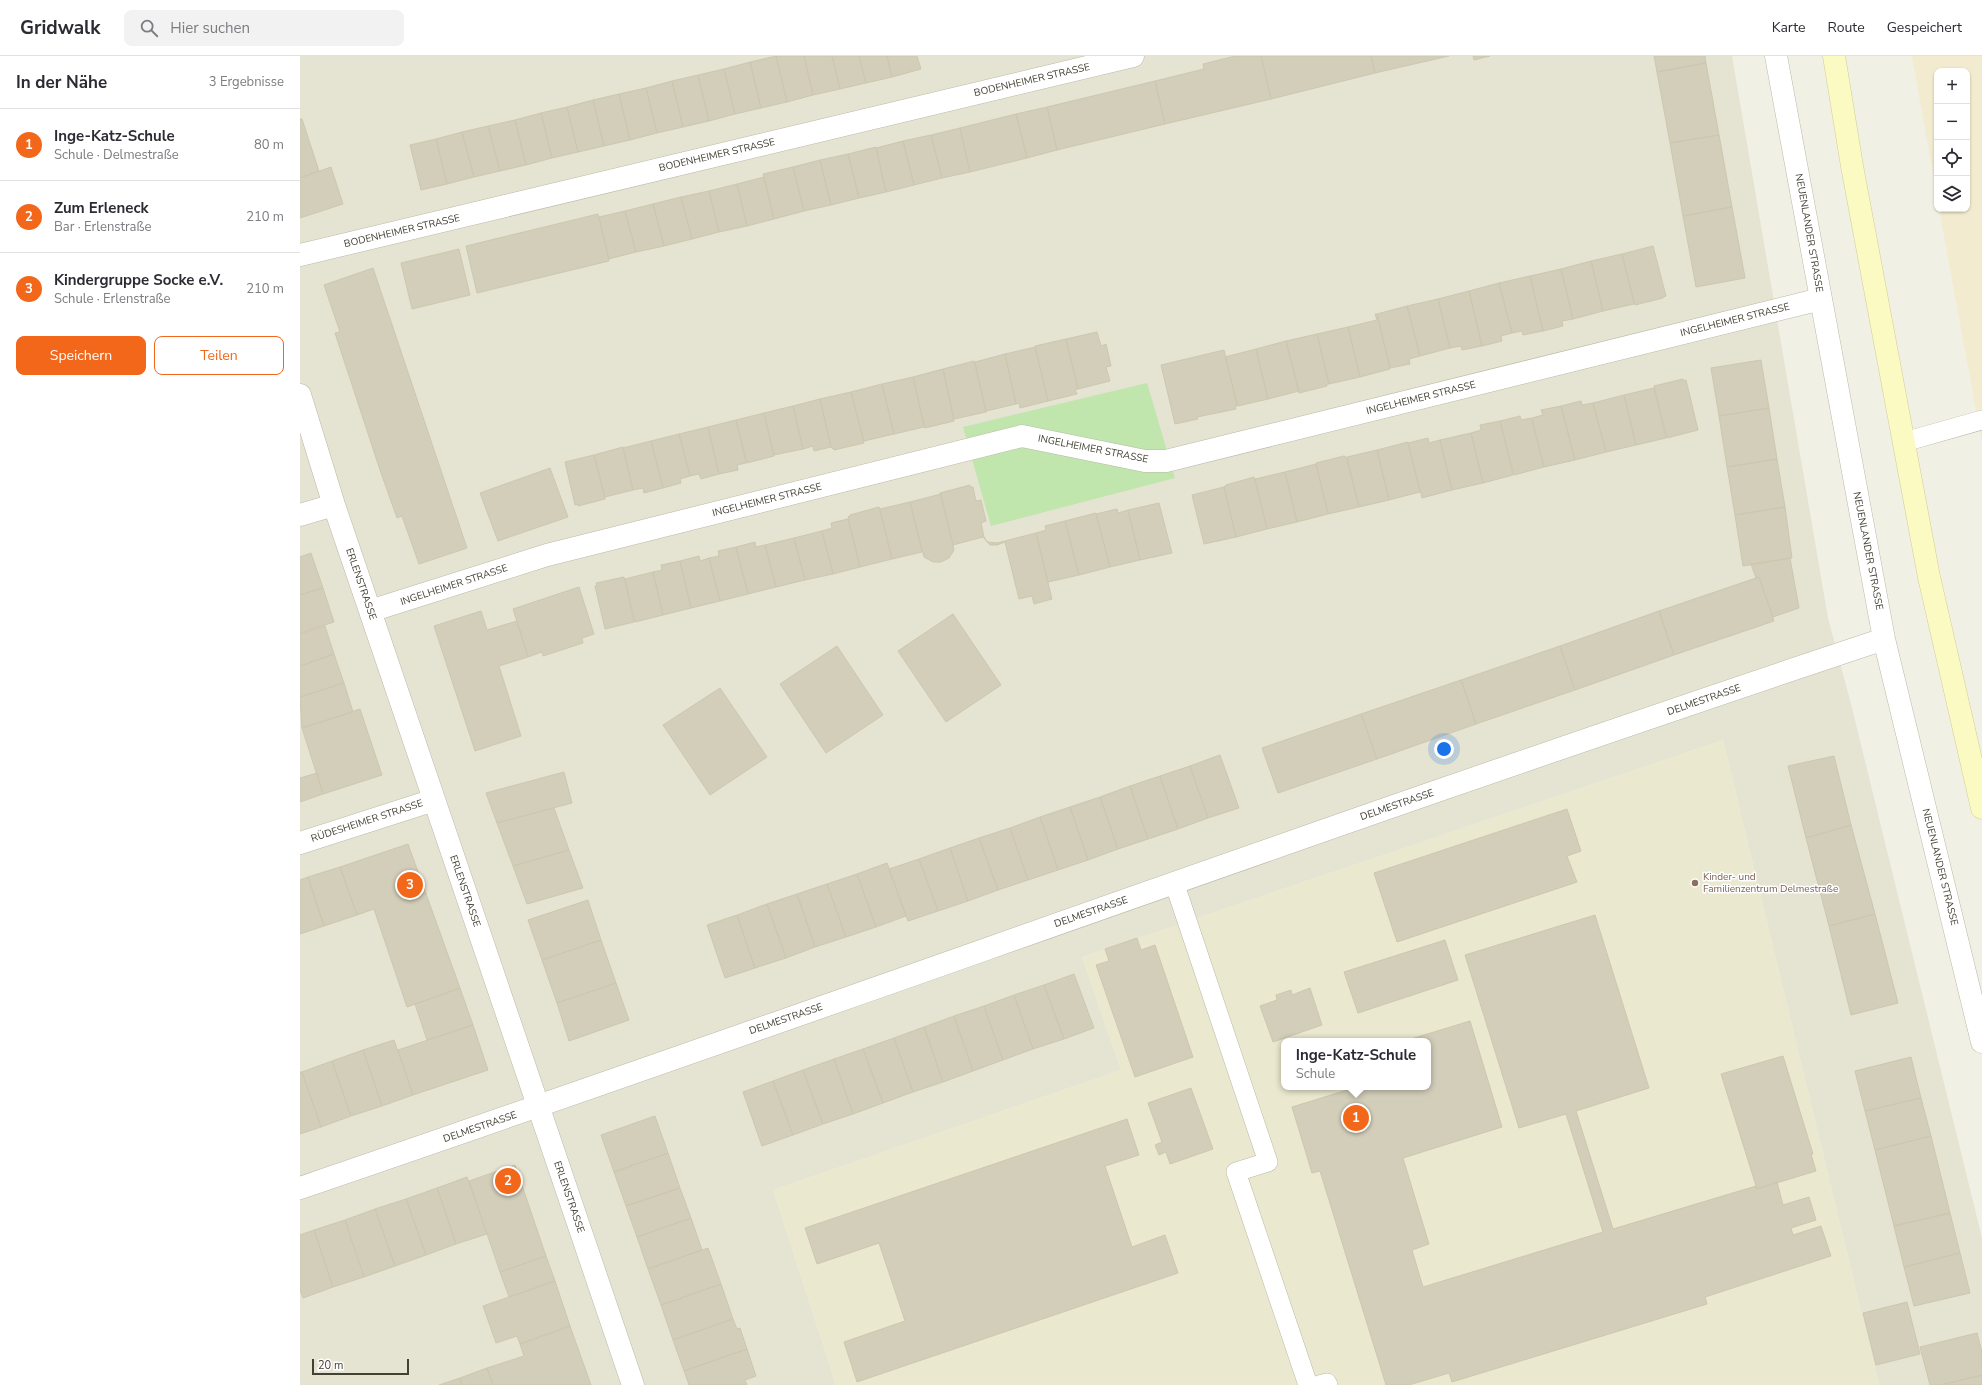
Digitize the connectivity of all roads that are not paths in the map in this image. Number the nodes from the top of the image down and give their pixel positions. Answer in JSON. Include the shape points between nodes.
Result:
{"nodes":[{"id":1,"x":1133,"y":56,"type":"edge"},
{"id":2,"x":1776,"y":56,"type":"edge"},
{"id":3,"x":1834,"y":56,"type":"edge"},
{"id":4,"x":300,"y":255,"type":"edge"},
{"id":5,"x":1821,"y":299,"type":"junction"},
{"id":6,"x":300,"y":395,"type":"edge"},
{"id":7,"x":1982,"y":420,"type":"edge"},
{"id":8,"x":1904,"y":442,"type":"junction"},
{"id":9,"x":334,"y":505,"type":"junction"},
{"id":10,"x":300,"y":515,"type":"edge"},
{"id":11,"x":370,"y":611,"type":"junction"},
{"id":12,"x":1884,"y":639,"type":"junction"},
{"id":13,"x":434,"y":800,"type":"junction"},
{"id":14,"x":1982,"y":808,"type":"edge"},
{"id":15,"x":300,"y":843,"type":"edge"},
{"id":16,"x":1174,"y":882,"type":"junction"},
{"id":17,"x":1982,"y":1042,"type":"edge"},
{"id":18,"x":538,"y":1107,"type":"junction"},
{"id":19,"x":300,"y":1188,"type":"edge"},
{"id":20,"x":633,"y":1385,"type":"edge"},
{"id":21,"x":1308,"y":1385,"type":"edge"},
{"id":22,"x":1319,"y":1385,"type":"edge"},
{"id":23,"x":1328,"y":1385,"type":"edge"}],
"edges":[{"from":1,"to":4,"type":"street","name":"BODENHEIMER STRASSE"},
{"from":2,"to":5,"type":"street","name":"NEUENLANDER STRASSE"},
{"from":3,"to":8,"type":"main road"},
{"from":5,"to":11,"type":"street","name":"INGELHEIMER STRASSE","via":[[1166,461],[1145,461],[1022,436],[547,555]]},
{"from":5,"to":12,"type":"street","name":"NEUENLANDER STRASSE"},
{"from":6,"to":9,"type":"street","name":"ERLENSTRASSE"},
{"from":7,"to":8,"type":"lane"},
{"from":8,"to":14,"type":"main road","via":[[1929,577]]},
{"from":9,"to":10,"type":"street"},
{"from":9,"to":11,"type":"street","name":"ERLENSTRASSE"},
{"from":11,"to":13,"type":"street","name":"ERLENSTRASSE"},
{"from":12,"to":16,"type":"street","name":"DELMESTRASSE"},
{"from":12,"to":17,"type":"street","name":"NEUENLANDER STRASSE"},
{"from":13,"to":15,"type":"street","name":"RÜDESHEIMER STRASSE"},
{"from":13,"to":18,"type":"street","name":"ERLENSTRASSE"},
{"from":16,"to":18,"type":"street","name":"DELMESTRASSE"},
{"from":16,"to":21,"type":"lane","via":[[1268,1162],[1236,1172]]},
{"from":18,"to":19,"type":"street","name":"DELMESTRASSE"},
{"from":18,"to":20,"type":"street","name":"ERLENSTRASSE"},
{"from":22,"to":23,"type":"lane"}]}
